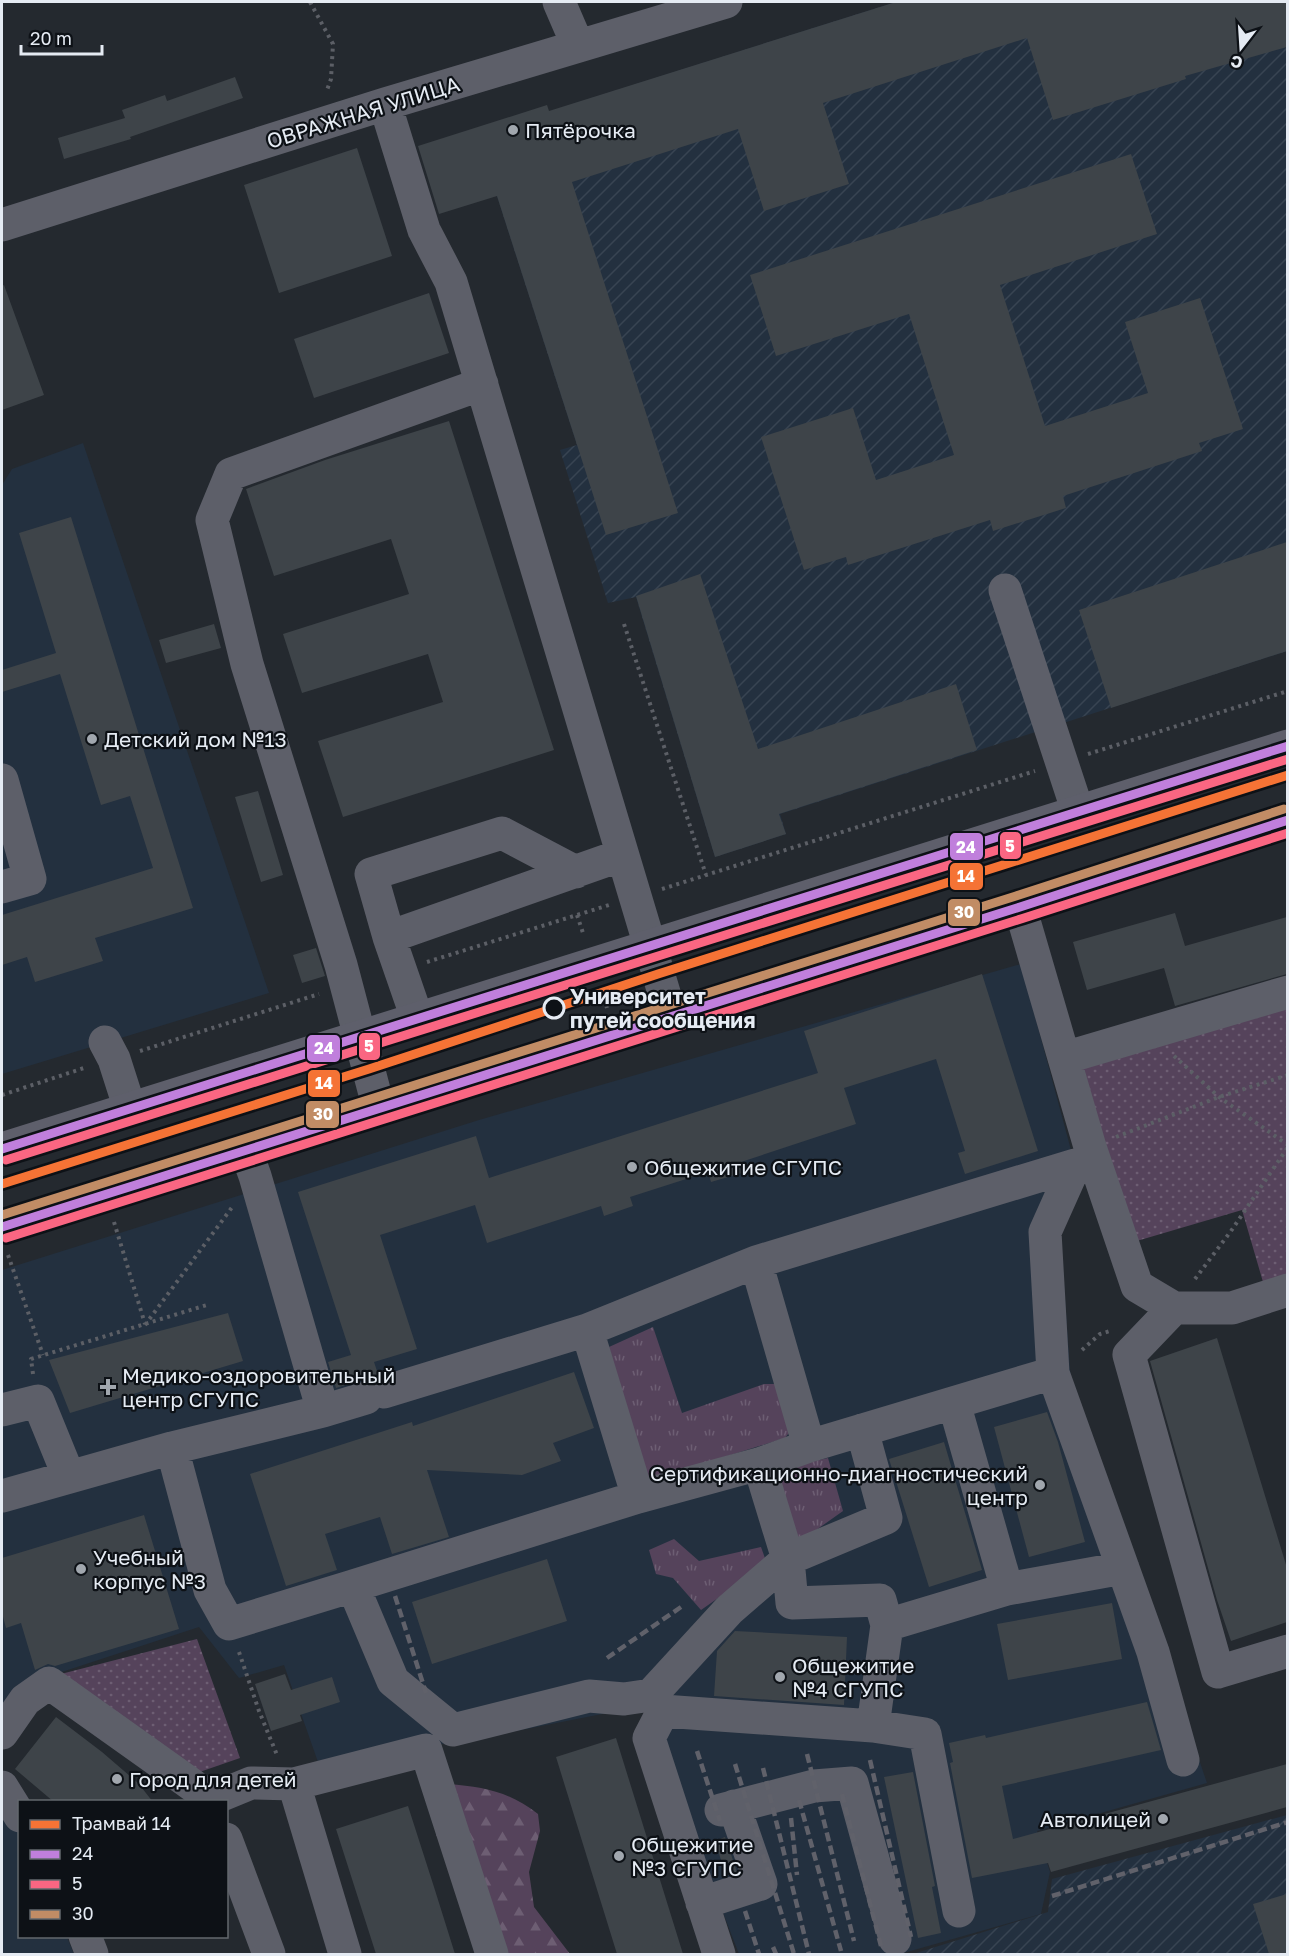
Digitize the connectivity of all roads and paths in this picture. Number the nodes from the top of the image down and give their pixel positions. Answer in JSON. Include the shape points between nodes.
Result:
{"nodes":[{"id":1,"x":310,"y":2,"type":"edge"},
{"id":2,"x":559,"y":2,"type":"edge"},
{"id":3,"x":708,"y":4,"type":"edge"},
{"id":4,"x":578,"y":46,"type":"junction"},
{"id":5,"x":385,"y":104,"type":"junction"},
{"id":6,"x":315,"y":127,"type":"junction"},
{"id":7,"x":2,"y":225,"type":"edge"},
{"id":8,"x":482,"y":384,"type":"junction"},
{"id":9,"x":1005,"y":590,"type":"dead end"},
{"id":10,"x":624,"y":624,"type":"dead end"},
{"id":11,"x":1287,"y":691,"type":"edge"},
{"id":12,"x":1287,"y":746,"type":"edge"},
{"id":13,"x":1062,"y":763,"type":"junction"},
{"id":14,"x":2,"y":780,"type":"edge"},
{"id":15,"x":1078,"y":812,"type":"junction"},
{"id":16,"x":1287,"y":820,"type":"edge"},
{"id":17,"x":622,"y":855,"type":"junction"},
{"id":18,"x":576,"y":872,"type":"junction"},
{"id":19,"x":706,"y":875,"type":"junction"},
{"id":20,"x":2,"y":887,"type":"edge"},
{"id":21,"x":634,"y":897,"type":"junction"},
{"id":22,"x":1020,"y":907,"type":"junction"},
{"id":23,"x":389,"y":937,"type":"junction"},
{"id":24,"x":649,"y":946,"type":"junction"},
{"id":25,"x":1287,"y":992,"type":"edge"},
{"id":26,"x":671,"y":1016,"type":"junction"},
{"id":27,"x":417,"y":1018,"type":"junction"},
{"id":28,"x":1146,"y":1032,"type":"junction"},
{"id":29,"x":360,"y":1037,"type":"junction"},
{"id":30,"x":105,"y":1042,"type":"dead end"},
{"id":31,"x":1064,"y":1058,"type":"junction"},
{"id":32,"x":1287,"y":1075,"type":"edge"},
{"id":33,"x":1219,"y":1097,"type":"junction"},
{"id":34,"x":130,"y":1109,"type":"junction"},
{"id":35,"x":380,"y":1109,"type":"junction"},
{"id":36,"x":1287,"y":1146,"type":"edge"},
{"id":37,"x":1090,"y":1148,"type":"junction"},
{"id":38,"x":2,"y":1149,"type":"edge"},
{"id":39,"x":251,"y":1164,"type":"junction"},
{"id":40,"x":114,"y":1222,"type":"dead end"},
{"id":41,"x":5,"y":1241,"type":"edge"},
{"id":42,"x":756,"y":1262,"type":"junction"},
{"id":43,"x":1287,"y":1290,"type":"edge"},
{"id":44,"x":210,"y":1304,"type":"dead end"},
{"id":45,"x":1174,"y":1308,"type":"junction"},
{"id":46,"x":145,"y":1325,"type":"junction"},
{"id":47,"x":587,"y":1329,"type":"junction"},
{"id":48,"x":43,"y":1355,"type":"junction"},
{"id":49,"x":1053,"y":1373,"type":"junction"},
{"id":50,"x":38,"y":1401,"type":"junction"},
{"id":51,"x":954,"y":1403,"type":"junction"},
{"id":52,"x":2,"y":1410,"type":"edge"},
{"id":53,"x":323,"y":1411,"type":"junction"},
{"id":54,"x":862,"y":1430,"type":"junction"},
{"id":55,"x":809,"y":1446,"type":"junction"},
{"id":56,"x":172,"y":1448,"type":"junction"},
{"id":57,"x":759,"y":1464,"type":"junction"},
{"id":58,"x":69,"y":1477,"type":"junction"},
{"id":59,"x":2,"y":1496,"type":"edge"},
{"id":60,"x":638,"y":1497,"type":"junction"},
{"id":61,"x":788,"y":1559,"type":"junction"},
{"id":62,"x":1123,"y":1569,"type":"junction"},
{"id":63,"x":353,"y":1586,"type":"junction"},
{"id":64,"x":1007,"y":1589,"type":"junction"},
{"id":65,"x":229,"y":1624,"type":"junction"},
{"id":66,"x":887,"y":1625,"type":"junction"},
{"id":67,"x":1287,"y":1651,"type":"edge"},
{"id":68,"x":657,"y":1703,"type":"junction"},
{"id":69,"x":873,"y":1726,"type":"junction"},
{"id":70,"x":2,"y":1733,"type":"edge"},
{"id":71,"x":1183,"y":1760,"type":"dead end"},
{"id":72,"x":294,"y":1784,"type":"junction"},
{"id":73,"x":2,"y":1787,"type":"edge"},
{"id":74,"x":212,"y":1800,"type":"edge"},
{"id":75,"x":18,"y":1813,"type":"edge"},
{"id":76,"x":228,"y":1844,"type":"edge"},
{"id":77,"x":702,"y":1904,"type":"junction"},
{"id":78,"x":959,"y":1911,"type":"dead end"},
{"id":79,"x":86,"y":1938,"type":"edge"},
{"id":80,"x":895,"y":1940,"type":"dead end"},
{"id":81,"x":92,"y":1954,"type":"edge"},
{"id":82,"x":269,"y":1954,"type":"edge"},
{"id":83,"x":345,"y":1954,"type":"edge"},
{"id":84,"x":492,"y":1954,"type":"edge"},
{"id":85,"x":719,"y":1954,"type":"edge"}],
"edges":[{"from":1,"to":6,"type":"path","via":[[333,44],[331,79]]},
{"from":2,"to":4,"type":"street"},
{"from":3,"to":4,"type":"street","name":"ОВРАЖНАЯ УЛИЦА"},
{"from":4,"to":5,"type":"street","name":"ОВРАЖНАЯ УЛИЦА"},
{"from":5,"to":6,"type":"street","name":"ОВРАЖНАЯ УЛИЦА"},
{"from":5,"to":8,"type":"street","via":[[424,230],[451,282]]},
{"from":6,"to":7,"type":"street","name":"ОВРАЖНАЯ УЛИЦА"},
{"from":8,"to":17,"type":"street"},
{"from":8,"to":29,"type":"street","via":[[231,474],[212,520],[247,664]]},
{"from":9,"to":13,"type":"street"},
{"from":10,"to":19,"type":"path"},
{"from":11,"to":13,"type":"path"},
{"from":12,"to":15,"type":"main road"},
{"from":13,"to":15,"type":"street"},
{"from":13,"to":19,"type":"path"},
{"from":14,"to":20,"type":"street","via":[[30,879]]},
{"from":15,"to":24,"type":"main road"},
{"from":16,"to":22,"type":"main road"},
{"from":17,"to":18,"type":"street"},
{"from":17,"to":21,"type":"street"},
{"from":18,"to":23,"type":"street"},
{"from":18,"to":23,"type":"street","via":[[502,832],[371,874]]},
{"from":19,"to":21,"type":"path"},
{"from":21,"to":24,"type":"street"},
{"from":22,"to":26,"type":"main road"},
{"from":22,"to":31,"type":"street"},
{"from":23,"to":27,"type":"street"},
{"from":24,"to":26,"type":"street"},
{"from":24,"to":27,"type":"main road"},
{"from":25,"to":28,"type":"street"},
{"from":26,"to":35,"type":"main road"},
{"from":27,"to":29,"type":"main road"},
{"from":28,"to":31,"type":"street"},
{"from":28,"to":33,"type":"path"},
{"from":29,"to":34,"type":"main road"},
{"from":29,"to":35,"type":"street"},
{"from":30,"to":34,"type":"street"},
{"from":31,"to":37,"type":"street"},
{"from":32,"to":33,"type":"path"},
{"from":33,"to":36,"type":"path"},
{"from":33,"to":37,"type":"path"},
{"from":34,"to":38,"type":"main road"},
{"from":35,"to":39,"type":"main road"},
{"from":36,"to":45,"type":"path"},
{"from":37,"to":45,"type":"street","via":[[1137,1286]]},
{"from":39,"to":41,"type":"main road"},
{"from":39,"to":46,"type":"path"},
{"from":39,"to":53,"type":"street"},
{"from":40,"to":46,"type":"path"},
{"from":41,"to":48,"type":"path"},
{"from":42,"to":47,"type":"street"},
{"from":42,"to":49,"type":"street","via":[[1075,1165],[1045,1232]]},
{"from":42,"to":55,"type":"street"},
{"from":43,"to":45,"type":"street","via":[[1232,1308]]},
{"from":44,"to":46,"type":"path"},
{"from":45,"to":67,"type":"street","via":[[1129,1355],[1218,1672]]},
{"from":46,"to":48,"type":"path"},
{"from":47,"to":53,"type":"street"},
{"from":47,"to":60,"type":"street"},
{"from":48,"to":50,"type":"path","via":[[31,1359]]},
{"from":49,"to":51,"type":"street"},
{"from":49,"to":62,"type":"street"},
{"from":50,"to":52,"type":"street"},
{"from":50,"to":58,"type":"street"},
{"from":51,"to":54,"type":"street"},
{"from":51,"to":64,"type":"street"},
{"from":53,"to":56,"type":"street"},
{"from":54,"to":55,"type":"street"},
{"from":54,"to":61,"type":"street","via":[[886,1518]]},
{"from":55,"to":57,"type":"street"},
{"from":56,"to":58,"type":"street"},
{"from":56,"to":65,"type":"street","via":[[210,1590]]},
{"from":57,"to":60,"type":"street"},
{"from":57,"to":61,"type":"street"},
{"from":58,"to":59,"type":"street"},
{"from":60,"to":63,"type":"street"},
{"from":61,"to":66,"type":"street","via":[[792,1603],[880,1599]]},
{"from":61,"to":68,"type":"street","via":[[729,1610]]},
{"from":62,"to":64,"type":"street"},
{"from":62,"to":71,"type":"street","via":[[1153,1652]]},
{"from":63,"to":65,"type":"street"},
{"from":63,"to":68,"type":"street","via":[[393,1681],[453,1730],[589,1696]]},
{"from":64,"to":66,"type":"street"},
{"from":65,"to":72,"type":"path","via":[[258,1712]]},
{"from":66,"to":69,"type":"street"},
{"from":68,"to":69,"type":"street"},
{"from":68,"to":77,"type":"street","via":[[649,1738]]},
{"from":69,"to":78,"type":"street","via":[[925,1734]]},
{"from":70,"to":74,"type":"street","via":[[25,1700],[49,1683]]},
{"from":72,"to":74,"type":"street","via":[[251,1783]]},
{"from":72,"to":83,"type":"street"},
{"from":72,"to":84,"type":"street","via":[[426,1750]]},
{"from":73,"to":75,"type":"street"},
{"from":76,"to":82,"type":"street"},
{"from":77,"to":80,"type":"street","via":[[761,1884],[728,1808],[814,1786],[852,1783]]},
{"from":77,"to":85,"type":"street"},
{"from":79,"to":81,"type":"street"}]}
